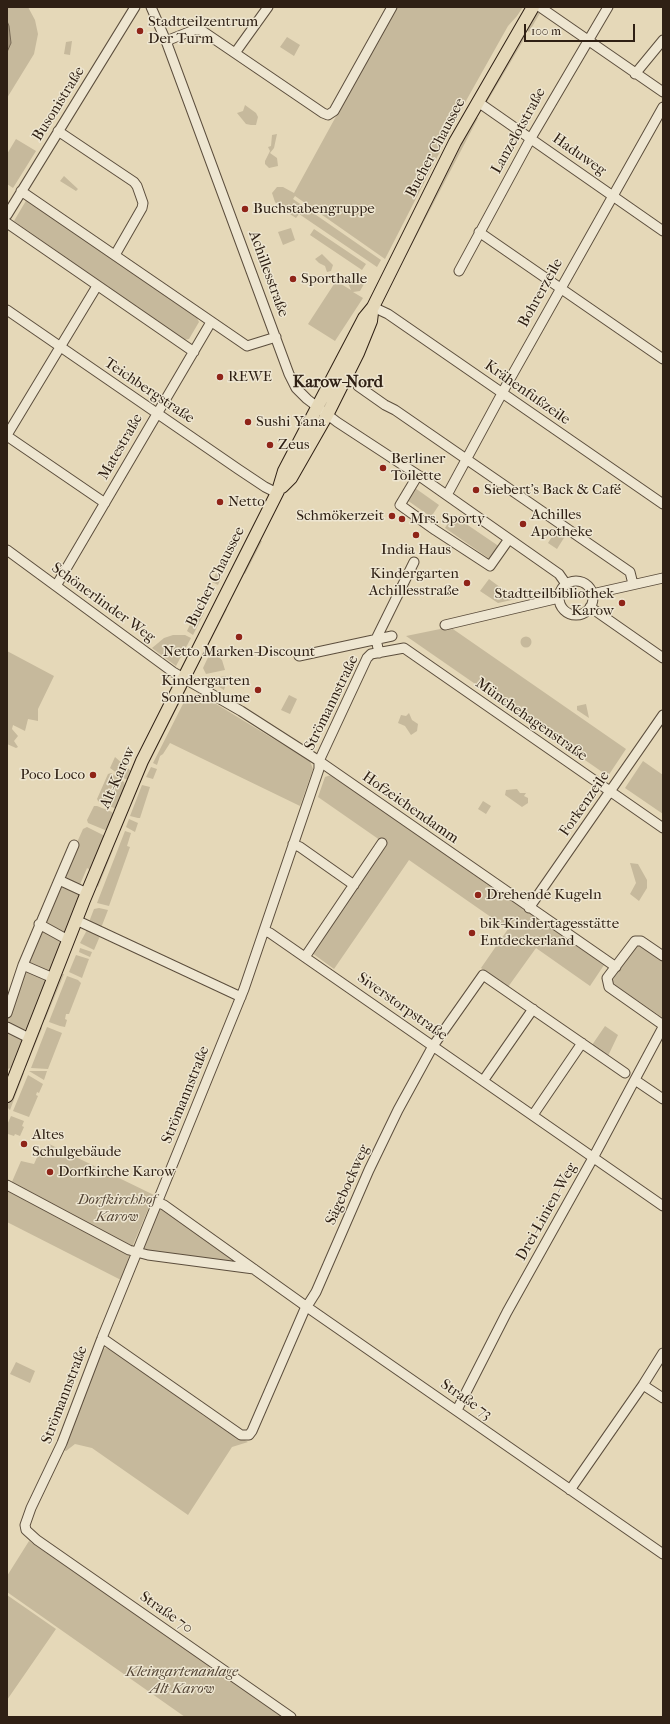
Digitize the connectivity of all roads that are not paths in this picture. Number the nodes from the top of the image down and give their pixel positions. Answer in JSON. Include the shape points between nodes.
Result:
{"nodes":[{"id":1,"x":135,"y":7,"type":"edge"},
{"id":2,"x":151,"y":7,"type":"edge"},
{"id":3,"x":268,"y":7,"type":"edge"},
{"id":4,"x":392,"y":7,"type":"edge"},
{"id":5,"x":534,"y":7,"type":"edge"},
{"id":6,"x":540,"y":7,"type":"edge"},
{"id":7,"x":608,"y":7,"type":"edge"},
{"id":8,"x":663,"y":40,"type":"edge"},
{"id":9,"x":166,"y":41,"type":"junction"},
{"id":10,"x":588,"y":41,"type":"junction"},
{"id":11,"x":235,"y":53,"type":"junction"},
{"id":12,"x":635,"y":74,"type":"junction"},
{"id":13,"x":663,"y":92,"type":"edge"},
{"id":14,"x":478,"y":102,"type":"junction"},
{"id":15,"x":663,"y":107,"type":"edge"},
{"id":16,"x":58,"y":131,"type":"junction"},
{"id":17,"x":531,"y":138,"type":"junction"},
{"id":18,"x":21,"y":191,"type":"junction"},
{"id":19,"x":613,"y":196,"type":"junction"},
{"id":20,"x":7,"y":215,"type":"edge"},
{"id":21,"x":7,"y":223,"type":"edge"},
{"id":22,"x":663,"y":231,"type":"edge"},
{"id":23,"x":480,"y":232,"type":"junction"},
{"id":24,"x":115,"y":255,"type":"junction"},
{"id":25,"x":459,"y":271,"type":"dead end"},
{"id":26,"x":97,"y":286,"type":"junction"},
{"id":27,"x":560,"y":288,"type":"junction"},
{"id":28,"x":373,"y":307,"type":"junction"},
{"id":29,"x":7,"y":310,"type":"edge"},
{"id":30,"x":211,"y":322,"type":"junction"},
{"id":31,"x":276,"y":337,"type":"junction"},
{"id":32,"x":61,"y":347,"type":"junction"},
{"id":33,"x":194,"y":352,"type":"junction"},
{"id":34,"x":663,"y":359,"type":"edge"},
{"id":35,"x":358,"y":386,"type":"dead end"},
{"id":36,"x":502,"y":393,"type":"junction"},
{"id":37,"x":318,"y":407,"type":"junction"},
{"id":38,"x":157,"y":413,"type":"junction"},
{"id":39,"x":327,"y":415,"type":"junction"},
{"id":40,"x":7,"y":436,"type":"edge"},
{"id":41,"x":466,"y":459,"type":"junction"},
{"id":42,"x":418,"y":475,"type":"junction"},
{"id":43,"x":278,"y":492,"type":"junction"},
{"id":44,"x":447,"y":495,"type":"junction"},
{"id":45,"x":105,"y":503,"type":"junction"},
{"id":46,"x":663,"y":504,"type":"edge"},
{"id":47,"x":509,"y":539,"type":"junction"},
{"id":48,"x":7,"y":550,"type":"edge"},
{"id":49,"x":414,"y":562,"type":"dead end"},
{"id":50,"x":663,"y":578,"type":"edge"},
{"id":51,"x":566,"y":584,"type":"junction"},
{"id":52,"x":633,"y":584,"type":"junction"},
{"id":53,"x":56,"y":586,"type":"junction"},
{"id":54,"x":592,"y":594,"type":"junction"},
{"id":55,"x":559,"y":598,"type":"junction"},
{"id":56,"x":590,"y":607,"type":"junction"},
{"id":57,"x":445,"y":625,"type":"dead end"},
{"id":58,"x":392,"y":636,"type":"dead end"},
{"id":59,"x":376,"y":639,"type":"junction"},
{"id":60,"x":379,"y":653,"type":"junction"},
{"id":61,"x":299,"y":656,"type":"dead end"},
{"id":62,"x":663,"y":658,"type":"edge"},
{"id":63,"x":183,"y":679,"type":"junction"},
{"id":64,"x":663,"y":715,"type":"edge"},
{"id":65,"x":319,"y":761,"type":"junction"},
{"id":66,"x":610,"y":792,"type":"junction"},
{"id":67,"x":663,"y":828,"type":"edge"},
{"id":68,"x":382,"y":843,"type":"dead end"},
{"id":69,"x":293,"y":844,"type":"junction"},
{"id":70,"x":74,"y":845,"type":"dead end"},
{"id":71,"x":59,"y":880,"type":"junction"},
{"id":72,"x":354,"y":885,"type":"junction"},
{"id":73,"x":88,"y":893,"type":"junction"},
{"id":74,"x":529,"y":908,"type":"junction"},
{"id":75,"x":76,"y":920,"type":"junction"},
{"id":76,"x":39,"y":924,"type":"junction"},
{"id":77,"x":265,"y":931,"type":"junction"},
{"id":78,"x":68,"y":940,"type":"junction"},
{"id":79,"x":663,"y":956,"type":"edge"},
{"id":80,"x":304,"y":957,"type":"junction"},
{"id":81,"x":23,"y":965,"type":"junction"},
{"id":82,"x":616,"y":967,"type":"junction"},
{"id":83,"x":53,"y":978,"type":"junction"},
{"id":84,"x":241,"y":997,"type":"junction"},
{"id":85,"x":532,"y":1009,"type":"junction"},
{"id":86,"x":7,"y":1013,"type":"edge"},
{"id":87,"x":663,"y":1026,"type":"edge"},
{"id":88,"x":7,"y":1027,"type":"edge"},
{"id":89,"x":29,"y":1038,"type":"junction"},
{"id":90,"x":582,"y":1043,"type":"junction"},
{"id":91,"x":433,"y":1046,"type":"junction"},
{"id":92,"x":11,"y":1073,"type":"edge"},
{"id":93,"x":625,"y":1073,"type":"dead end"},
{"id":94,"x":635,"y":1080,"type":"junction"},
{"id":95,"x":483,"y":1081,"type":"junction"},
{"id":96,"x":7,"y":1096,"type":"edge"},
{"id":97,"x":663,"y":1099,"type":"edge"},
{"id":98,"x":533,"y":1115,"type":"junction"},
{"id":99,"x":594,"y":1158,"type":"junction"},
{"id":100,"x":7,"y":1185,"type":"edge"},
{"id":101,"x":157,"y":1202,"type":"junction"},
{"id":102,"x":663,"y":1206,"type":"edge"},
{"id":103,"x":137,"y":1253,"type":"junction"},
{"id":104,"x":254,"y":1269,"type":"junction"},
{"id":105,"x":307,"y":1307,"type":"junction"},
{"id":106,"x":102,"y":1338,"type":"junction"},
{"id":107,"x":663,"y":1353,"type":"edge"},
{"id":108,"x":644,"y":1384,"type":"junction"},
{"id":109,"x":663,"y":1398,"type":"edge"},
{"id":110,"x":456,"y":1410,"type":"junction"},
{"id":111,"x":570,"y":1490,"type":"junction"},
{"id":112,"x":26,"y":1530,"type":"joint"},
{"id":113,"x":663,"y":1554,"type":"edge"},
{"id":114,"x":291,"y":1717,"type":"edge"}],
"edges":[{"from":1,"to":16,"type":"street","name":"Busonistraße"},
{"from":2,"to":9,"type":"street","name":"Achillesstraße"},
{"from":3,"to":11,"type":"street"},
{"from":4,"to":11,"type":"street","via":[[334,111],[328,114]]},
{"from":5,"to":14,"type":"main road","name":"Bucher Chaussee"},
{"from":6,"to":10,"type":"street"},
{"from":7,"to":10,"type":"street","name":"Lanzelotstraße"},
{"from":8,"to":12,"type":"street"},
{"from":9,"to":11,"type":"street","via":[[194,30],[201,30]]},
{"from":9,"to":31,"type":"street","name":"Achillesstraße"},
{"from":10,"to":12,"type":"street"},
{"from":10,"to":17,"type":"street","name":"Lanzelotstraße"},
{"from":12,"to":13,"type":"street"},
{"from":14,"to":17,"type":"street","name":"Haduweg"},
{"from":14,"to":28,"type":"main road","name":"Bucher Chaussee","via":[[455,142]]},
{"from":15,"to":19,"type":"street","name":"Bohrerzeile"},
{"from":16,"to":18,"type":"street","name":"Busonistraße"},
{"from":16,"to":24,"type":"street","via":[[137,186],[143,203],[142,208]]},
{"from":17,"to":19,"type":"street","name":"Haduweg"},
{"from":17,"to":23,"type":"street","name":"Lanzelotstraße"},
{"from":18,"to":20,"type":"street","name":"Busonistraße"},
{"from":18,"to":24,"type":"street"},
{"from":19,"to":22,"type":"street","name":"Haduweg"},
{"from":19,"to":27,"type":"street","name":"Bohrerzeile"},
{"from":21,"to":26,"type":"street"},
{"from":23,"to":25,"type":"street","name":"Lanzelotstraße"},
{"from":23,"to":27,"type":"street"},
{"from":24,"to":30,"type":"street"},
{"from":26,"to":32,"type":"street"},
{"from":26,"to":33,"type":"street"},
{"from":27,"to":34,"type":"street"},
{"from":27,"to":36,"type":"street","name":"Bohrerzeile"},
{"from":28,"to":36,"type":"street","name":"Krähenfußzeile","via":[[388,314]]},
{"from":28,"to":37,"type":"main road","name":"Bucher Chaussee","via":[[364,318]]},
{"from":28,"to":39,"type":"main road","name":"Bucher Chaussee","via":[[371,321],[361,345]]},
{"from":29,"to":32,"type":"street","name":"Teichbergstraße"},
{"from":30,"to":31,"type":"street","via":[[247,346]]},
{"from":30,"to":33,"type":"street","name":"Matestraße"},
{"from":31,"to":37,"type":"street","name":"Achillesstraße","via":[[296,388]]},
{"from":32,"to":38,"type":"street","name":"Teichbergstraße"},
{"from":32,"to":40,"type":"street"},
{"from":33,"to":38,"type":"street","name":"Matestraße"},
{"from":35,"to":41,"type":"street"},
{"from":36,"to":41,"type":"street","name":"Bohrerzeile"},
{"from":36,"to":46,"type":"street","name":"Krähenfußzeile"},
{"from":37,"to":39,"type":"street","name":"Achillesstraße"},
{"from":37,"to":43,"type":"main road","name":"Bucher Chaussee","via":[[284,471]]},
{"from":38,"to":43,"type":"street","name":"Teichbergstraße","via":[[245,474]]},
{"from":38,"to":45,"type":"street","name":"Matestraße"},
{"from":39,"to":42,"type":"street","name":"Achillesstraße"},
{"from":39,"to":43,"type":"main road","name":"Bucher Chaussee","via":[[291,478]]},
{"from":40,"to":45,"type":"street"},
{"from":41,"to":44,"type":"street","name":"Bohrerzeile"},
{"from":41,"to":52,"type":"street","via":[[630,572]]},
{"from":42,"to":44,"type":"street","name":"Achillesstraße"},
{"from":42,"to":47,"type":"street","via":[[400,505],[435,530],[490,566]]},
{"from":43,"to":63,"type":"main road","name":"Bucher Chaussee"},
{"from":44,"to":47,"type":"street","name":"Achillesstraße"},
{"from":45,"to":53,"type":"street","name":"Matestraße"},
{"from":47,"to":51,"type":"street","name":"Achillesstraße","via":[[560,574]]},
{"from":48,"to":53,"type":"street","name":"Schönerlinder Weg"},
{"from":49,"to":59,"type":"street"},
{"from":50,"to":52,"type":"street"},
{"from":51,"to":54,"type":"street","via":[[577,581],[584,583]]},
{"from":51,"to":55,"type":"street"},
{"from":52,"to":54,"type":"street"},
{"from":53,"to":63,"type":"street","name":"Schönerlinder Weg"},
{"from":54,"to":56,"type":"street"},
{"from":55,"to":56,"type":"street","via":[[563,609],[573,615],[585,612]]},
{"from":55,"to":57,"type":"street"},
{"from":56,"to":62,"type":"street"},
{"from":58,"to":59,"type":"street"},
{"from":59,"to":60,"type":"street","name":"Strömannstraße"},
{"from":59,"to":61,"type":"street"},
{"from":60,"to":65,"type":"street","name":"Strömannstraße","via":[[367,658]]},
{"from":60,"to":66,"type":"street","name":"Münchehagenstraße","via":[[404,648]]},
{"from":63,"to":65,"type":"street","name":"Hofzeichendamm","via":[[241,711]]},
{"from":63,"to":73,"type":"main road","name":"Alt-Karow","via":[[138,769]]},
{"from":64,"to":66,"type":"street","name":"Forkenzeile"},
{"from":65,"to":69,"type":"street","name":"Strömannstraße","via":[[319,770]]},
{"from":65,"to":74,"type":"street","name":"Hofzeichendamm"},
{"from":66,"to":67,"type":"street","name":"Münchehagenstraße"},
{"from":66,"to":74,"type":"street","name":"Forkenzeile"},
{"from":68,"to":72,"type":"street"},
{"from":69,"to":72,"type":"street"},
{"from":69,"to":77,"type":"street","name":"Strömannstraße"},
{"from":70,"to":71,"type":"street"},
{"from":71,"to":73,"type":"street"},
{"from":71,"to":76,"type":"street"},
{"from":72,"to":80,"type":"street"},
{"from":73,"to":75,"type":"main road","name":"Alt-Karow"},
{"from":74,"to":82,"type":"street","name":"Hofzeichendamm"},
{"from":75,"to":78,"type":"main road","name":"Alt-Karow"},
{"from":75,"to":84,"type":"street"},
{"from":76,"to":78,"type":"street"},
{"from":76,"to":81,"type":"street"},
{"from":77,"to":80,"type":"street","name":"Siverstorpstraße"},
{"from":77,"to":84,"type":"street","name":"Strömannstraße"},
{"from":78,"to":83,"type":"main road","name":"Alt-Karow"},
{"from":79,"to":82,"type":"street","via":[[641,941],[635,941]]},
{"from":80,"to":91,"type":"street","name":"Siverstorpstraße"},
{"from":81,"to":83,"type":"street"},
{"from":81,"to":86,"type":"street"},
{"from":82,"to":87,"type":"street","via":[[608,978],[609,987]]},
{"from":83,"to":89,"type":"main road","name":"Alt-Karow"},
{"from":84,"to":101,"type":"street","name":"Strömannstraße"},
{"from":85,"to":90,"type":"street"},
{"from":85,"to":91,"type":"street","name":"Sägebockweg","via":[[483,975]]},
{"from":85,"to":95,"type":"street"},
{"from":87,"to":94,"type":"street","name":"Drei-Linien-Weg"},
{"from":88,"to":89,"type":"street"},
{"from":89,"to":92,"type":"main road","name":"Alt-Karow"},
{"from":90,"to":93,"type":"street"},
{"from":90,"to":98,"type":"street"},
{"from":91,"to":95,"type":"street","name":"Siverstorpstraße"},
{"from":91,"to":105,"type":"street","name":"Sägebockweg","via":[[369,1170]]},
{"from":92,"to":96,"type":"main road","name":"Alt-Karow"},
{"from":94,"to":97,"type":"street"},
{"from":94,"to":99,"type":"street","name":"Drei-Linien-Weg"},
{"from":95,"to":98,"type":"street","name":"Siverstorpstraße"},
{"from":98,"to":99,"type":"street","name":"Siverstorpstraße"},
{"from":99,"to":102,"type":"street","name":"Siverstorpstraße"},
{"from":99,"to":110,"type":"street","name":"Drei-Linien-Weg","via":[[507,1312]]},
{"from":100,"to":103,"type":"street","name":"Straße 73"},
{"from":101,"to":103,"type":"street","name":"Strömannstraße"},
{"from":101,"to":104,"type":"street","name":"Straße 73"},
{"from":103,"to":104,"type":"street","name":"Straße 73"},
{"from":103,"to":106,"type":"street","name":"Strömannstraße"},
{"from":104,"to":105,"type":"street","name":"Straße 73"},
{"from":105,"to":106,"type":"street","name":"Sägebockweg","via":[[249,1435],[241,1435]]},
{"from":105,"to":110,"type":"street","name":"Straße 73"},
{"from":106,"to":112,"type":"street","name":"Strömannstraße","via":[[62,1443],[27,1518]]},
{"from":107,"to":108,"type":"street"},
{"from":108,"to":109,"type":"street"},
{"from":108,"to":111,"type":"street"},
{"from":110,"to":111,"type":"street","name":"Straße 73"},
{"from":111,"to":113,"type":"street","name":"Straße 73"},
{"from":112,"to":114,"type":"street","name":"Straße 70"}]}
